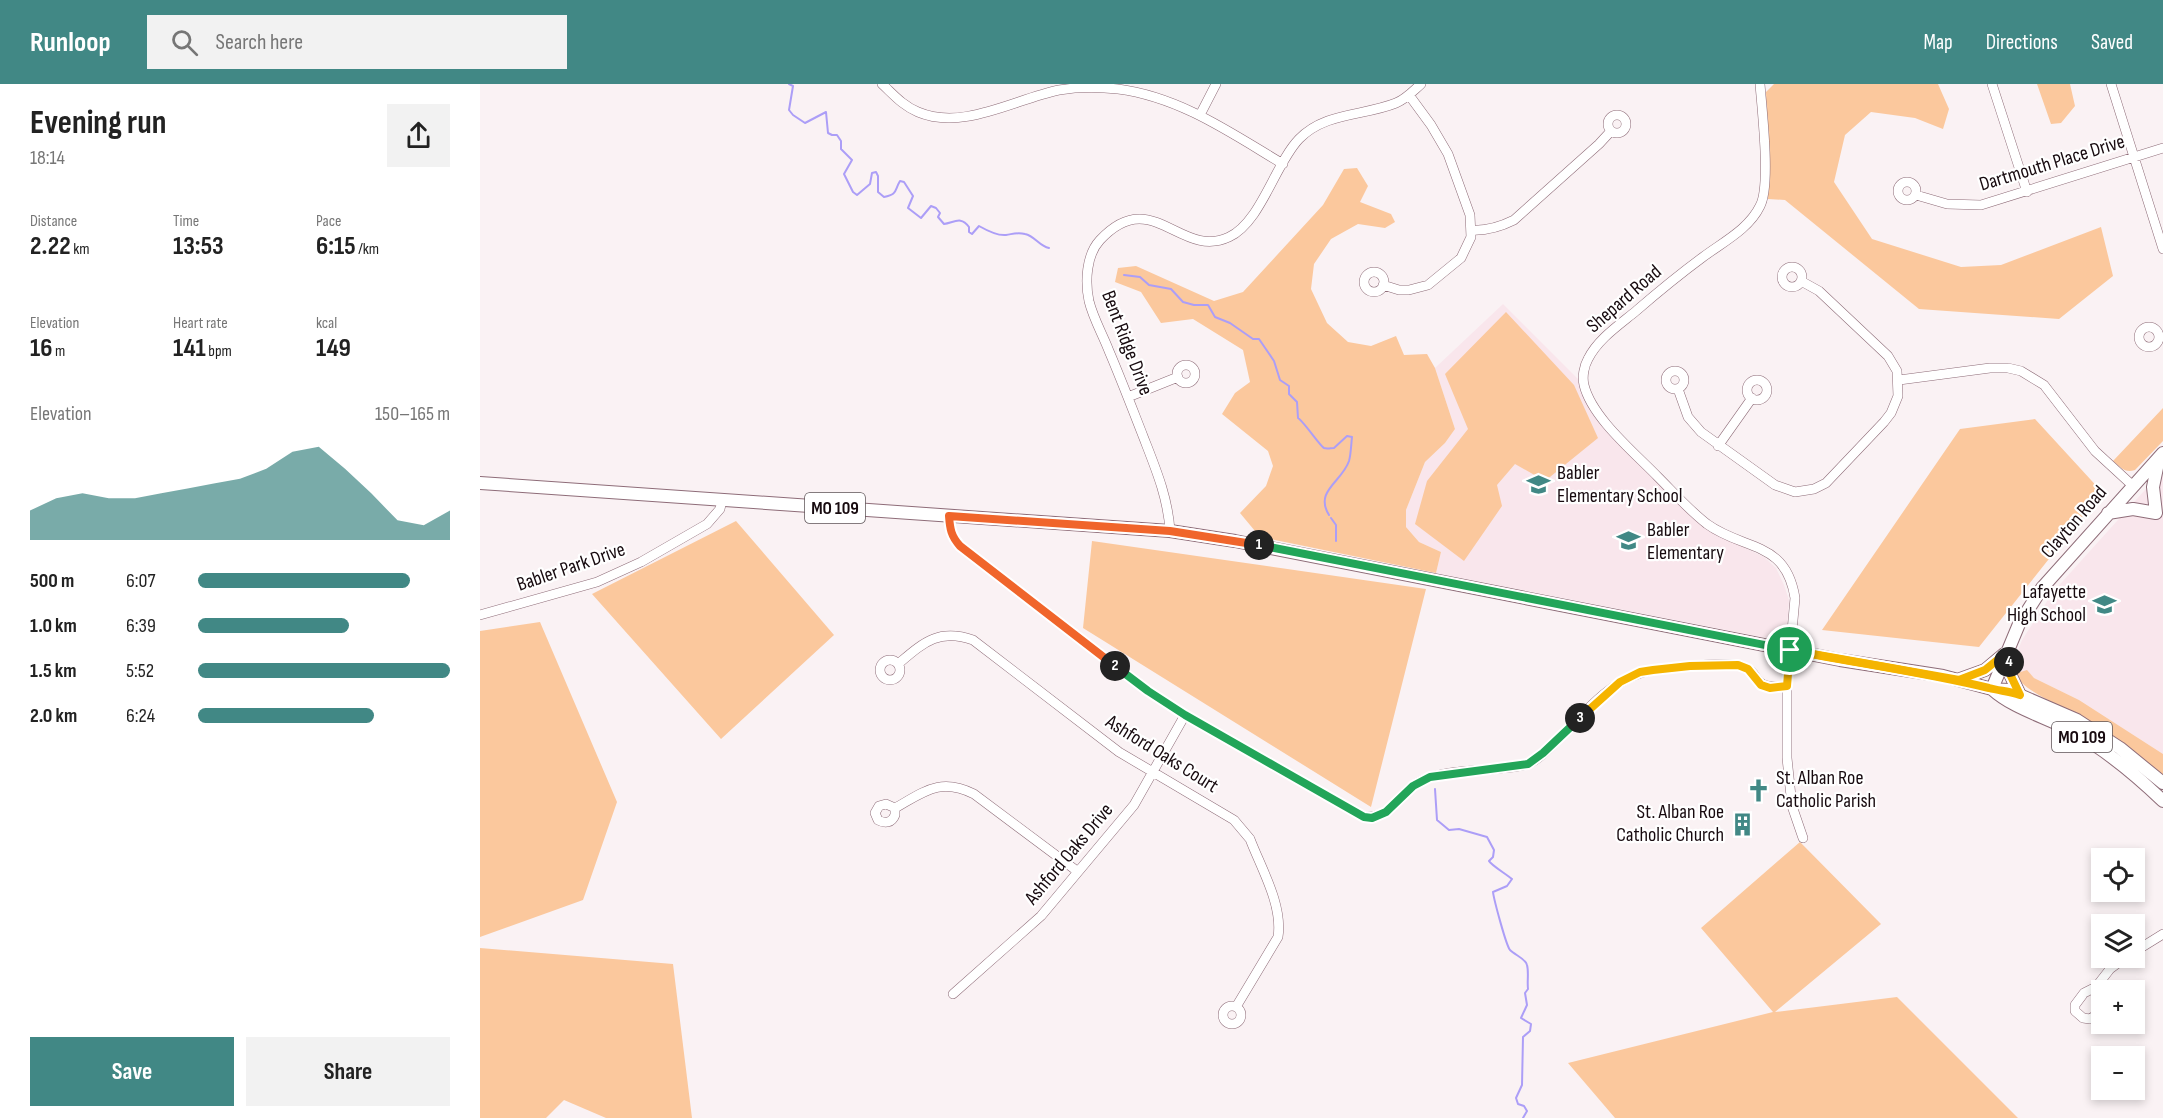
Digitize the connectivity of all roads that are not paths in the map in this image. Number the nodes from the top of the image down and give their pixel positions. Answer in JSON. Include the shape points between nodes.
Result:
{"nodes":[{"id":1,"x":882,"y":84,"type":"edge"},
{"id":2,"x":1216,"y":84,"type":"edge"},
{"id":3,"x":1421,"y":84,"type":"edge"},
{"id":4,"x":1760,"y":84,"type":"edge"},
{"id":5,"x":1992,"y":84,"type":"edge"},
{"id":6,"x":2111,"y":84,"type":"edge"},
{"id":7,"x":1060,"y":87,"type":"edge"},
{"id":8,"x":1410,"y":95,"type":"junction"},
{"id":9,"x":1200,"y":115,"type":"junction"},
{"id":10,"x":1611,"y":131,"type":"dead end"},
{"id":11,"x":2163,"y":141,"type":"edge"},
{"id":12,"x":2163,"y":148,"type":"edge"},
{"id":13,"x":2133,"y":158,"type":"junction"},
{"id":14,"x":1283,"y":164,"type":"junction"},
{"id":15,"x":2027,"y":192,"type":"junction"},
{"id":16,"x":1916,"y":195,"type":"dead end"},
{"id":17,"x":1471,"y":230,"type":"junction"},
{"id":18,"x":2163,"y":249,"type":"edge"},
{"id":19,"x":1801,"y":281,"type":"dead end"},
{"id":20,"x":1383,"y":285,"type":"dead end"},
{"id":21,"x":1178,"y":377,"type":"dead end"},
{"id":22,"x":1899,"y":380,"type":"junction"},
{"id":23,"x":1678,"y":389,"type":"dead end"},
{"id":24,"x":1128,"y":397,"type":"junction"},
{"id":25,"x":1752,"y":398,"type":"dead end"},
{"id":26,"x":1718,"y":446,"type":"junction"},
{"id":27,"x":2161,"y":455,"type":"edge"},
{"id":28,"x":480,"y":483,"type":"edge"},
{"id":29,"x":2132,"y":485,"type":"junction"},
{"id":30,"x":722,"y":500,"type":"junction"},
{"id":31,"x":2108,"y":513,"type":"junction"},
{"id":32,"x":949,"y":516,"type":"junction"},
{"id":33,"x":1170,"y":531,"type":"junction"},
{"id":34,"x":480,"y":615,"type":"edge"},
{"id":35,"x":1790,"y":650,"type":"junction"},
{"id":36,"x":2007,"y":652,"type":"junction"},
{"id":37,"x":897,"y":664,"type":"dead end"},
{"id":38,"x":1959,"y":680,"type":"junction"},
{"id":39,"x":1787,"y":686,"type":"junction"},
{"id":40,"x":1992,"y":689,"type":"junction"},
{"id":41,"x":2020,"y":695,"type":"junction"},
{"id":42,"x":1185,"y":715,"type":"junction"},
{"id":43,"x":1152,"y":774,"type":"junction"},
{"id":44,"x":2163,"y":783,"type":"edge"},
{"id":45,"x":2163,"y":801,"type":"edge"},
{"id":46,"x":895,"y":808,"type":"dead end"},
{"id":47,"x":1803,"y":838,"type":"dead end"},
{"id":48,"x":1077,"y":871,"type":"junction"},
{"id":49,"x":2163,"y":934,"type":"edge"},
{"id":50,"x":2145,"y":945,"type":"edge"},
{"id":51,"x":2111,"y":968,"type":"edge"},
{"id":52,"x":2101,"y":980,"type":"edge"},
{"id":53,"x":953,"y":994,"type":"dead end"},
{"id":54,"x":1236,"y":1007,"type":"dead end"}],
"edges":[{"from":1,"to":7,"type":"street","via":[[917,112],[943,118],[976,113]]},
{"from":2,"to":9,"type":"street"},
{"from":3,"to":8,"type":"street","name":"Bent Ridge Drive"},
{"from":4,"to":35,"type":"street","name":"Shepard Road","via":[[1766,181],[1761,204],[1746,224],[1603,339],[1587,360],[1583,379],[1604,420],[1694,513],[1717,530],[1754,544],[1782,565],[1795,598]]},
{"from":5,"to":15,"type":"street"},
{"from":6,"to":13,"type":"street"},
{"from":7,"to":9,"type":"street","via":[[1118,89],[1173,102]]},
{"from":8,"to":14,"type":"street","name":"Bent Ridge Drive","via":[[1396,103],[1314,126],[1299,139]]},
{"from":8,"to":17,"type":"street","via":[[1448,154],[1470,215]]},
{"from":9,"to":14,"type":"street"},
{"from":10,"to":17,"type":"street","via":[[1514,220],[1502,226]]},
{"from":11,"to":12,"type":"street","name":"Dartmouth Place Drive"},
{"from":12,"to":13,"type":"street","name":"Dartmouth Place Drive"},
{"from":13,"to":15,"type":"street","name":"Dartmouth Place Drive"},
{"from":13,"to":18,"type":"street"},
{"from":14,"to":24,"type":"street","name":"Bent Ridge Drive","via":[[1243,227],[1226,238],[1200,241],[1164,224],[1138,219],[1115,226],[1096,244],[1088,272],[1090,303]]},
{"from":15,"to":16,"type":"street","name":"Dartmouth Place Drive","via":[[1968,206]]},
{"from":17,"to":20,"type":"street","via":[[1461,258],[1434,282],[1409,290]]},
{"from":19,"to":22,"type":"street","via":[[1819,291],[1883,350]]},
{"from":21,"to":24,"type":"street"},
{"from":22,"to":26,"type":"street","via":[[1891,413],[1831,479],[1814,489],[1795,492],[1780,488]]},
{"from":22,"to":29,"type":"street","via":[[1990,368],[2022,371],[2044,385],[2096,451]]},
{"from":23,"to":26,"type":"street","via":[[1688,417]]},
{"from":24,"to":33,"type":"street","name":"Bent Ridge Drive","via":[[1164,492]]},
{"from":25,"to":26,"type":"street"},
{"from":27,"to":29,"type":"main road","name":"Clayton Road"},
{"from":27,"to":31,"type":"main road","via":[[2153,487],[2156,513],[2133,509]]},
{"from":28,"to":30,"type":"main road","number":"MO 109"},
{"from":29,"to":31,"type":"main road","name":"Clayton Road"},
{"from":30,"to":32,"type":"main road","number":"MO 109"},
{"from":30,"to":34,"type":"street","name":"Babler Park Drive","via":[[720,509],[707,524],[641,562],[597,582]]},
{"from":31,"to":36,"type":"main road","name":"Clayton Road","via":[[2038,594]]},
{"from":32,"to":33,"type":"main road","number":"MO 109"},
{"from":32,"to":42,"type":"street","via":[[950,531],[960,546],[1148,691]]},
{"from":33,"to":35,"type":"main road","number":"MO 109","via":[[1324,557]]},
{"from":35,"to":38,"type":"main road","number":"MO 109"},
{"from":35,"to":39,"type":"street","name":"Shepard Road"},
{"from":36,"to":38,"type":"main road","via":[[1985,670]]},
{"from":36,"to":40,"type":"main road","name":"Clayton Road"},
{"from":36,"to":41,"type":"main road","via":[[2009,672]]},
{"from":37,"to":43,"type":"street","name":"Ashford Oaks Court","via":[[937,637],[956,635],[973,640]]},
{"from":38,"to":40,"type":"main road","number":"MO 109"},
{"from":39,"to":42,"type":"street","via":[[1761,685],[1748,669],[1738,665],[1640,672],[1610,689],[1528,764],[1430,777],[1413,786],[1393,807],[1372,818],[1358,815]]},
{"from":39,"to":47,"type":"street","name":"Shepard Road","via":[[1790,793]]},
{"from":40,"to":41,"type":"main road","number":"MO 109"},
{"from":40,"to":45,"type":"main road","number":"MO 109","via":[[2005,701],[2095,745]]},
{"from":41,"to":44,"type":"main road","number":"MO 109","via":[[2099,733]]},
{"from":42,"to":43,"type":"street","name":"Ashford Oaks Drive"},
{"from":43,"to":48,"type":"street","name":"Ashford Oaks Drive","via":[[1134,805]]},
{"from":43,"to":54,"type":"street","name":"Ashford Oaks Court","via":[[1234,820],[1244,830],[1278,909],[1278,937]]},
{"from":46,"to":48,"type":"street","via":[[936,787],[963,788]]},
{"from":48,"to":53,"type":"street","name":"Ashford Oaks Drive","via":[[1041,916]]},
{"from":49,"to":50,"type":"street"},
{"from":51,"to":52,"type":"street"}]}
